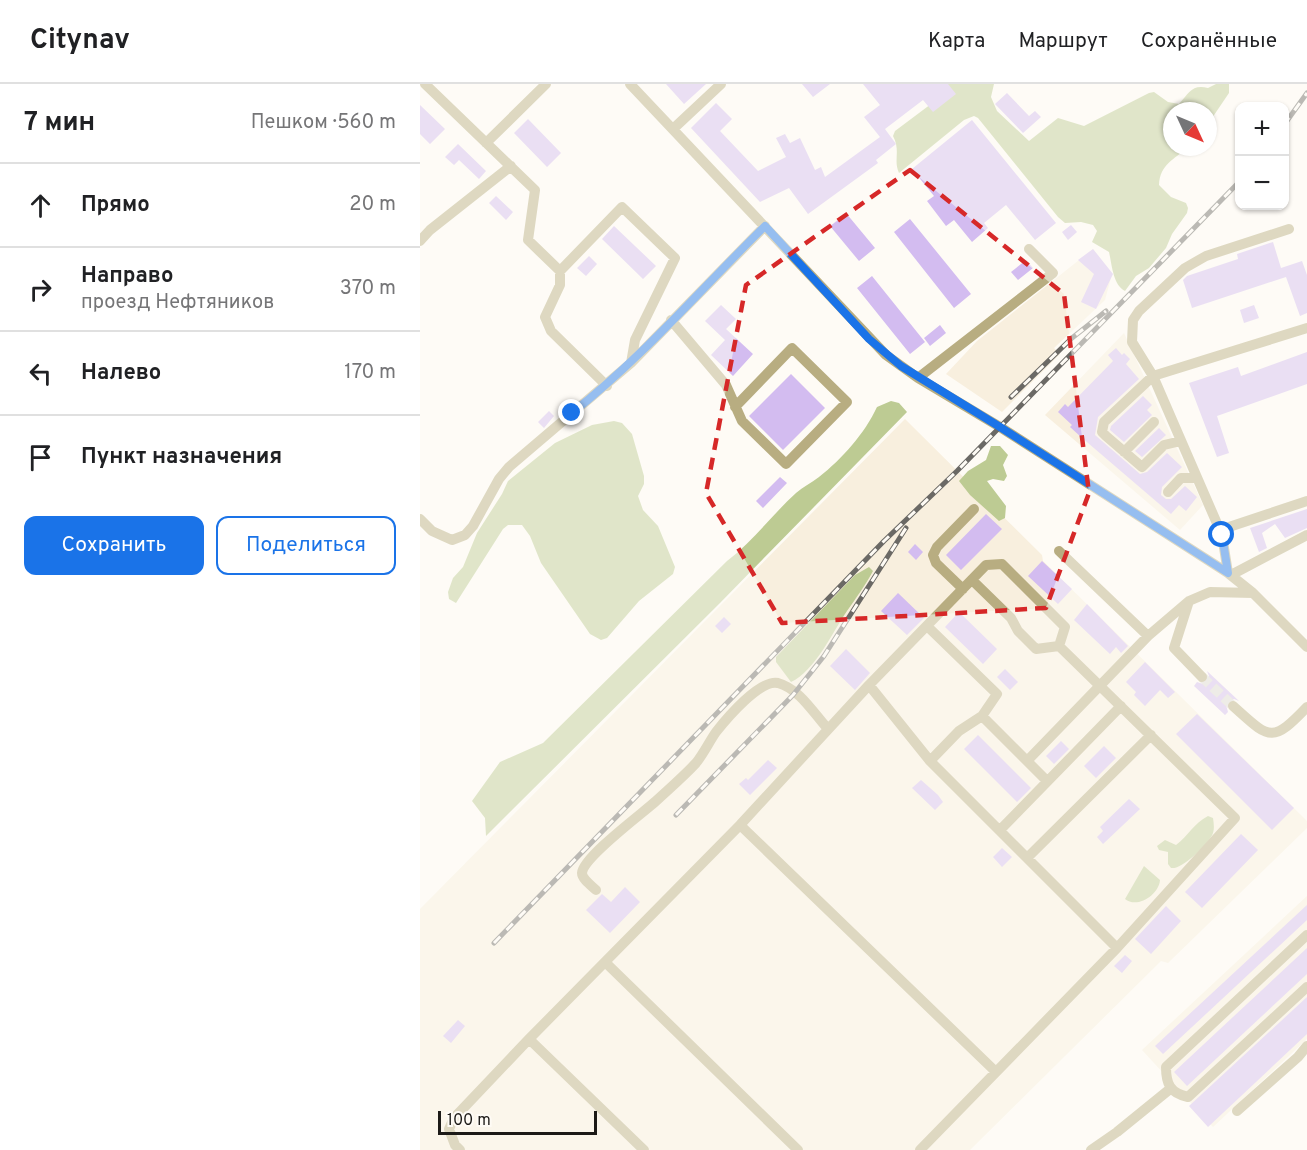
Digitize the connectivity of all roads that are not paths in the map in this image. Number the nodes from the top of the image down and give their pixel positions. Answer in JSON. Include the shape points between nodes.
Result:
{"nodes":[{"id":1,"x":425,"y":84,"type":"edge"},
{"id":2,"x":546,"y":84,"type":"edge"},
{"id":3,"x":630,"y":84,"type":"edge"},
{"id":4,"x":721,"y":84,"type":"edge"},
{"id":5,"x":673,"y":129,"type":"junction"},
{"id":6,"x":486,"y":143,"type":"junction"},
{"id":7,"x":510,"y":166,"type":"junction"},
{"id":8,"x":765,"y":226,"type":"junction"},
{"id":9,"x":1289,"y":229,"type":"dead end"},
{"id":10,"x":420,"y":241,"type":"edge"},
{"id":11,"x":1029,"y":249,"type":"dead end"},
{"id":12,"x":560,"y":271,"type":"junction"},
{"id":13,"x":671,"y":320,"type":"junction"},
{"id":14,"x":1307,"y":328,"type":"edge"},
{"id":15,"x":631,"y":363,"type":"junction"},
{"id":16,"x":1153,"y":376,"type":"junction"},
{"id":17,"x":918,"y":378,"type":"junction"},
{"id":18,"x":607,"y":386,"type":"junction"},
{"id":19,"x":735,"y":407,"type":"junction"},
{"id":20,"x":1154,"y":422,"type":"dead end"},
{"id":21,"x":1181,"y":441,"type":"junction"},
{"id":22,"x":1124,"y":452,"type":"junction"},
{"id":23,"x":1197,"y":478,"type":"junction"},
{"id":24,"x":1168,"y":492,"type":"dead end"},
{"id":25,"x":1307,"y":501,"type":"edge"},
{"id":26,"x":974,"y":509,"type":"dead end"},
{"id":27,"x":420,"y":519,"type":"edge"},
{"id":28,"x":1220,"y":530,"type":"junction"},
{"id":29,"x":1307,"y":535,"type":"edge"},
{"id":30,"x":1059,"y":551,"type":"dead end"},
{"id":31,"x":1229,"y":574,"type":"junction"},
{"id":32,"x":972,"y":580,"type":"junction"},
{"id":33,"x":963,"y":589,"type":"junction"},
{"id":34,"x":1253,"y":593,"type":"junction"},
{"id":35,"x":1189,"y":601,"type":"junction"},
{"id":36,"x":927,"y":626,"type":"junction"},
{"id":37,"x":1148,"y":636,"type":"junction"},
{"id":38,"x":1059,"y":646,"type":"junction"},
{"id":39,"x":1307,"y":647,"type":"edge"},
{"id":40,"x":1202,"y":677,"type":"tunnel mouth"},
{"id":41,"x":869,"y":685,"type":"junction"},
{"id":42,"x":1101,"y":686,"type":"junction"},
{"id":43,"x":1121,"y":706,"type":"junction"},
{"id":44,"x":1233,"y":706,"type":"tunnel mouth"},
{"id":45,"x":1307,"y":707,"type":"edge"},
{"id":46,"x":982,"y":716,"type":"junction"},
{"id":47,"x":828,"y":729,"type":"junction"},
{"id":48,"x":1151,"y":735,"type":"junction"},
{"id":49,"x":930,"y":761,"type":"junction"},
{"id":50,"x":1027,"y":761,"type":"junction"},
{"id":51,"x":1047,"y":782,"type":"junction"},
{"id":52,"x":740,"y":825,"type":"junction"},
{"id":53,"x":1000,"y":830,"type":"junction"},
{"id":54,"x":1028,"y":858,"type":"junction"},
{"id":55,"x":596,"y":890,"type":"dead end"},
{"id":56,"x":1307,"y":935,"type":"edge"},
{"id":57,"x":1117,"y":948,"type":"junction"},
{"id":58,"x":604,"y":962,"type":"junction"},
{"id":59,"x":1307,"y":987,"type":"edge"},
{"id":60,"x":529,"y":1039,"type":"junction"},
{"id":61,"x":1307,"y":1046,"type":"edge"},
{"id":62,"x":1302,"y":1060,"type":"edge"},
{"id":63,"x":996,"y":1072,"type":"junction"},
{"id":64,"x":1170,"y":1089,"type":"junction"},
{"id":65,"x":1237,"y":1111,"type":"dead end"},
{"id":66,"x":460,"y":1150,"type":"edge"},
{"id":67,"x":644,"y":1150,"type":"edge"},
{"id":68,"x":798,"y":1150,"type":"edge"},
{"id":69,"x":920,"y":1150,"type":"edge"},
{"id":70,"x":1091,"y":1150,"type":"edge"}],
"edges":[{"from":1,"to":6,"type":"street"},
{"from":2,"to":6,"type":"street"},
{"from":3,"to":5,"type":"street"},
{"from":4,"to":5,"type":"street"},
{"from":5,"to":8,"type":"street"},
{"from":6,"to":7,"type":"street"},
{"from":7,"to":10,"type":"street"},
{"from":7,"to":12,"type":"street","via":[[535,190],[528,240]]},
{"from":8,"to":13,"type":"street"},
{"from":8,"to":17,"type":"street","via":[[869,339]]},
{"from":9,"to":16,"type":"street","via":[[1206,256],[1185,268],[1139,311],[1133,320],[1132,342]]},
{"from":11,"to":17,"type":"street","via":[[1053,273]]},
{"from":12,"to":15,"type":"street","via":[[622,207],[675,258],[635,340]]},
{"from":12,"to":18,"type":"street","via":[[560,285],[545,317],[551,331]]},
{"from":13,"to":15,"type":"street"},
{"from":13,"to":19,"type":"street","via":[[726,385]]},
{"from":14,"to":16,"type":"street"},
{"from":15,"to":18,"type":"street"},
{"from":16,"to":21,"type":"street"},
{"from":16,"to":22,"type":"street","via":[[1102,427],[1102,432]]},
{"from":17,"to":31,"type":"street"},
{"from":18,"to":27,"type":"street","via":[[510,467],[465,536],[452,540],[432,531]]},
{"from":19,"to":19,"type":"street","via":[[742,421],[786,464],[847,402],[792,348]]},
{"from":20,"to":22,"type":"street"},
{"from":21,"to":22,"type":"street","via":[[1164,445],[1142,467]]},
{"from":21,"to":23,"type":"street"},
{"from":23,"to":24,"type":"street","via":[[1181,478]]},
{"from":23,"to":28,"type":"street"},
{"from":25,"to":28,"type":"street"},
{"from":26,"to":33,"type":"street","via":[[933,555],[936,563]]},
{"from":28,"to":31,"type":"street"},
{"from":29,"to":31,"type":"street"},
{"from":30,"to":37,"type":"street"},
{"from":31,"to":34,"type":"street"},
{"from":32,"to":33,"type":"street"},
{"from":32,"to":38,"type":"street","via":[[1036,649]]},
{"from":32,"to":38,"type":"street","via":[[986,564],[1002,564],[1065,627]]},
{"from":33,"to":36,"type":"street"},
{"from":34,"to":35,"type":"street","via":[[1210,592]]},
{"from":34,"to":39,"type":"street"},
{"from":35,"to":37,"type":"street"},
{"from":35,"to":40,"type":"street","via":[[1174,648]]},
{"from":36,"to":41,"type":"street"},
{"from":36,"to":46,"type":"street","via":[[997,694]]},
{"from":37,"to":42,"type":"street"},
{"from":38,"to":42,"type":"street"},
{"from":41,"to":47,"type":"street"},
{"from":41,"to":49,"type":"street"},
{"from":42,"to":43,"type":"street"},
{"from":42,"to":50,"type":"street"},
{"from":43,"to":48,"type":"street"},
{"from":43,"to":51,"type":"street"},
{"from":44,"to":45,"type":"street","via":[[1260,731],[1272,734],[1288,726]]},
{"from":46,"to":49,"type":"street","via":[[959,731]]},
{"from":46,"to":50,"type":"street"},
{"from":47,"to":52,"type":"street"},
{"from":47,"to":55,"type":"street","via":[[800,696],[786,687],[772,683],[761,686],[716,731],[689,770],[585,864],[583,877]]},
{"from":48,"to":54,"type":"street"},
{"from":48,"to":57,"type":"street","via":[[1235,818]]},
{"from":49,"to":53,"type":"street"},
{"from":50,"to":51,"type":"street"},
{"from":51,"to":53,"type":"street"},
{"from":52,"to":58,"type":"street"},
{"from":52,"to":63,"type":"street"},
{"from":53,"to":54,"type":"street"},
{"from":54,"to":57,"type":"street"},
{"from":56,"to":64,"type":"street","via":[[1166,1067]]},
{"from":57,"to":63,"type":"street"},
{"from":58,"to":60,"type":"street"},
{"from":58,"to":68,"type":"street"},
{"from":59,"to":64,"type":"street","via":[[1188,1097]]},
{"from":60,"to":66,"type":"street","via":[[454,1118],[449,1130]]},
{"from":60,"to":67,"type":"street"},
{"from":61,"to":62,"type":"street"},
{"from":62,"to":65,"type":"street"},
{"from":63,"to":69,"type":"street"},
{"from":64,"to":70,"type":"street"}]}
